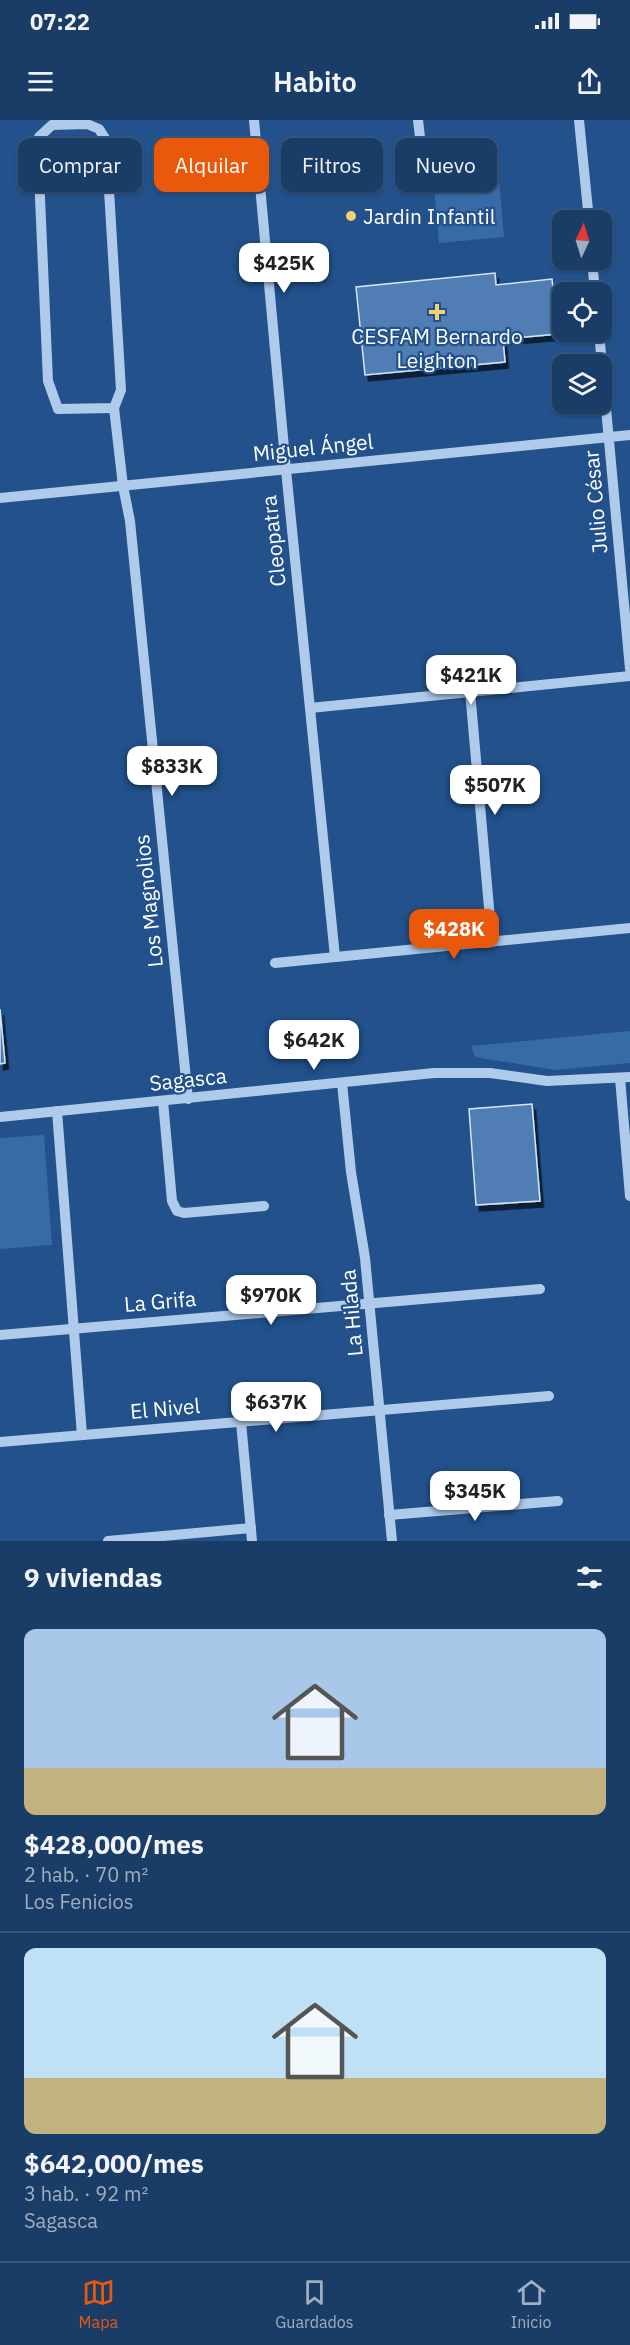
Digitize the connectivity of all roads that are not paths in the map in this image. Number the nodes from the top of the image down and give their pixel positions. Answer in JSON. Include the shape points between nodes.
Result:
{"nodes":[{"id":1,"x":254,"y":120,"type":"edge"},
{"id":2,"x":418,"y":120,"type":"edge"},
{"id":3,"x":579,"y":120,"type":"edge"},
{"id":4,"x":420,"y":138,"type":"edge"},
{"id":5,"x":588,"y":210,"type":"edge"},
{"id":6,"x":600,"y":342,"type":"edge"},
{"id":7,"x":114,"y":408,"type":"junction"},
{"id":8,"x":630,"y":435,"type":"edge"},
{"id":9,"x":608,"y":436,"type":"junction"},
{"id":10,"x":286,"y":470,"type":"junction"},
{"id":11,"x":123,"y":486,"type":"junction"},
{"id":12,"x":0,"y":498,"type":"edge"},
{"id":13,"x":630,"y":669,"type":"edge"},
{"id":14,"x":630,"y":676,"type":"edge"},
{"id":15,"x":471,"y":692,"type":"junction"},
{"id":16,"x":310,"y":708,"type":"junction"},
{"id":17,"x":630,"y":928,"type":"edge"},
{"id":18,"x":492,"y":942,"type":"junction"},
{"id":19,"x":335,"y":957,"type":"junction"},
{"id":20,"x":275,"y":963,"type":"dead end"},
{"id":21,"x":625,"y":1078,"type":"edge"},
{"id":22,"x":342,"y":1083,"type":"junction"},
{"id":23,"x":188,"y":1099,"type":"junction"},
{"id":24,"x":163,"y":1101,"type":"junction"},
{"id":25,"x":57,"y":1111,"type":"junction"},
{"id":26,"x":0,"y":1117,"type":"edge"},
{"id":27,"x":630,"y":1196,"type":"edge"},
{"id":28,"x":264,"y":1206,"type":"dead end"},
{"id":29,"x":540,"y":1288,"type":"dead end"},
{"id":30,"x":370,"y":1303,"type":"junction"},
{"id":31,"x":74,"y":1329,"type":"junction"},
{"id":32,"x":0,"y":1335,"type":"edge"},
{"id":33,"x":549,"y":1396,"type":"dead end"},
{"id":34,"x":379,"y":1410,"type":"junction"},
{"id":35,"x":241,"y":1422,"type":"junction"},
{"id":36,"x":82,"y":1435,"type":"junction"},
{"id":37,"x":0,"y":1442,"type":"edge"},
{"id":38,"x":558,"y":1501,"type":"dead end"},
{"id":39,"x":389,"y":1515,"type":"junction"},
{"id":40,"x":251,"y":1528,"type":"junction"},
{"id":41,"x":108,"y":1541,"type":"edge"},
{"id":42,"x":252,"y":1541,"type":"edge"},
{"id":43,"x":392,"y":1541,"type":"edge"}],
"edges":[{"from":1,"to":10,"type":"street","name":"Cleopatra"},
{"from":2,"to":4,"type":"street"},
{"from":3,"to":5,"type":"street"},
{"from":6,"to":9,"type":"street","name":"Julio César"},
{"from":7,"to":7,"type":"street","via":[[58,409],[48,381],[38,152],[39,137],[52,125],[87,124],[99,129],[106,140],[121,378]]},
{"from":7,"to":11,"type":"street","name":"Los Magnolios"},
{"from":8,"to":9,"type":"street","name":"Miguel Ángel"},
{"from":9,"to":10,"type":"street","name":"Miguel Ángel"},
{"from":9,"to":13,"type":"street","name":"Julio César"},
{"from":10,"to":11,"type":"street","name":"Miguel Ángel"},
{"from":10,"to":16,"type":"street","name":"Cleopatra"},
{"from":11,"to":12,"type":"street","name":"Miguel Ángel"},
{"from":11,"to":23,"type":"street","name":"Los Magnolios","via":[[130,520]]},
{"from":14,"to":15,"type":"street"},
{"from":15,"to":16,"type":"street"},
{"from":15,"to":18,"type":"street"},
{"from":16,"to":19,"type":"street","name":"Cleopatra"},
{"from":17,"to":18,"type":"street"},
{"from":18,"to":19,"type":"street"},
{"from":19,"to":20,"type":"street"},
{"from":21,"to":22,"type":"street","name":"Sagasca","via":[[547,1081],[462,1071]]},
{"from":21,"to":27,"type":"street"},
{"from":22,"to":23,"type":"street","name":"Sagasca"},
{"from":22,"to":30,"type":"street","name":"La Hilada"},
{"from":23,"to":24,"type":"street","name":"Sagasca"},
{"from":24,"to":25,"type":"street","name":"Sagasca"},
{"from":24,"to":28,"type":"street","via":[[172,1201],[177,1211],[184,1214]]},
{"from":25,"to":26,"type":"street","name":"Sagasca"},
{"from":25,"to":31,"type":"street"},
{"from":29,"to":30,"type":"street","name":"La Grifa"},
{"from":30,"to":31,"type":"street","name":"La Grifa"},
{"from":30,"to":34,"type":"street","name":"La Hilada"},
{"from":31,"to":32,"type":"street","name":"La Grifa"},
{"from":31,"to":36,"type":"street"},
{"from":33,"to":34,"type":"street","name":"El Nivel"},
{"from":34,"to":35,"type":"street","name":"El Nivel"},
{"from":34,"to":39,"type":"street","name":"La Hilada"},
{"from":35,"to":36,"type":"street","name":"El Nivel"},
{"from":35,"to":40,"type":"street"},
{"from":36,"to":37,"type":"street","name":"El Nivel"},
{"from":38,"to":39,"type":"street"},
{"from":39,"to":43,"type":"street","name":"La Hilada"},
{"from":40,"to":41,"type":"street"},
{"from":40,"to":42,"type":"street"}]}
